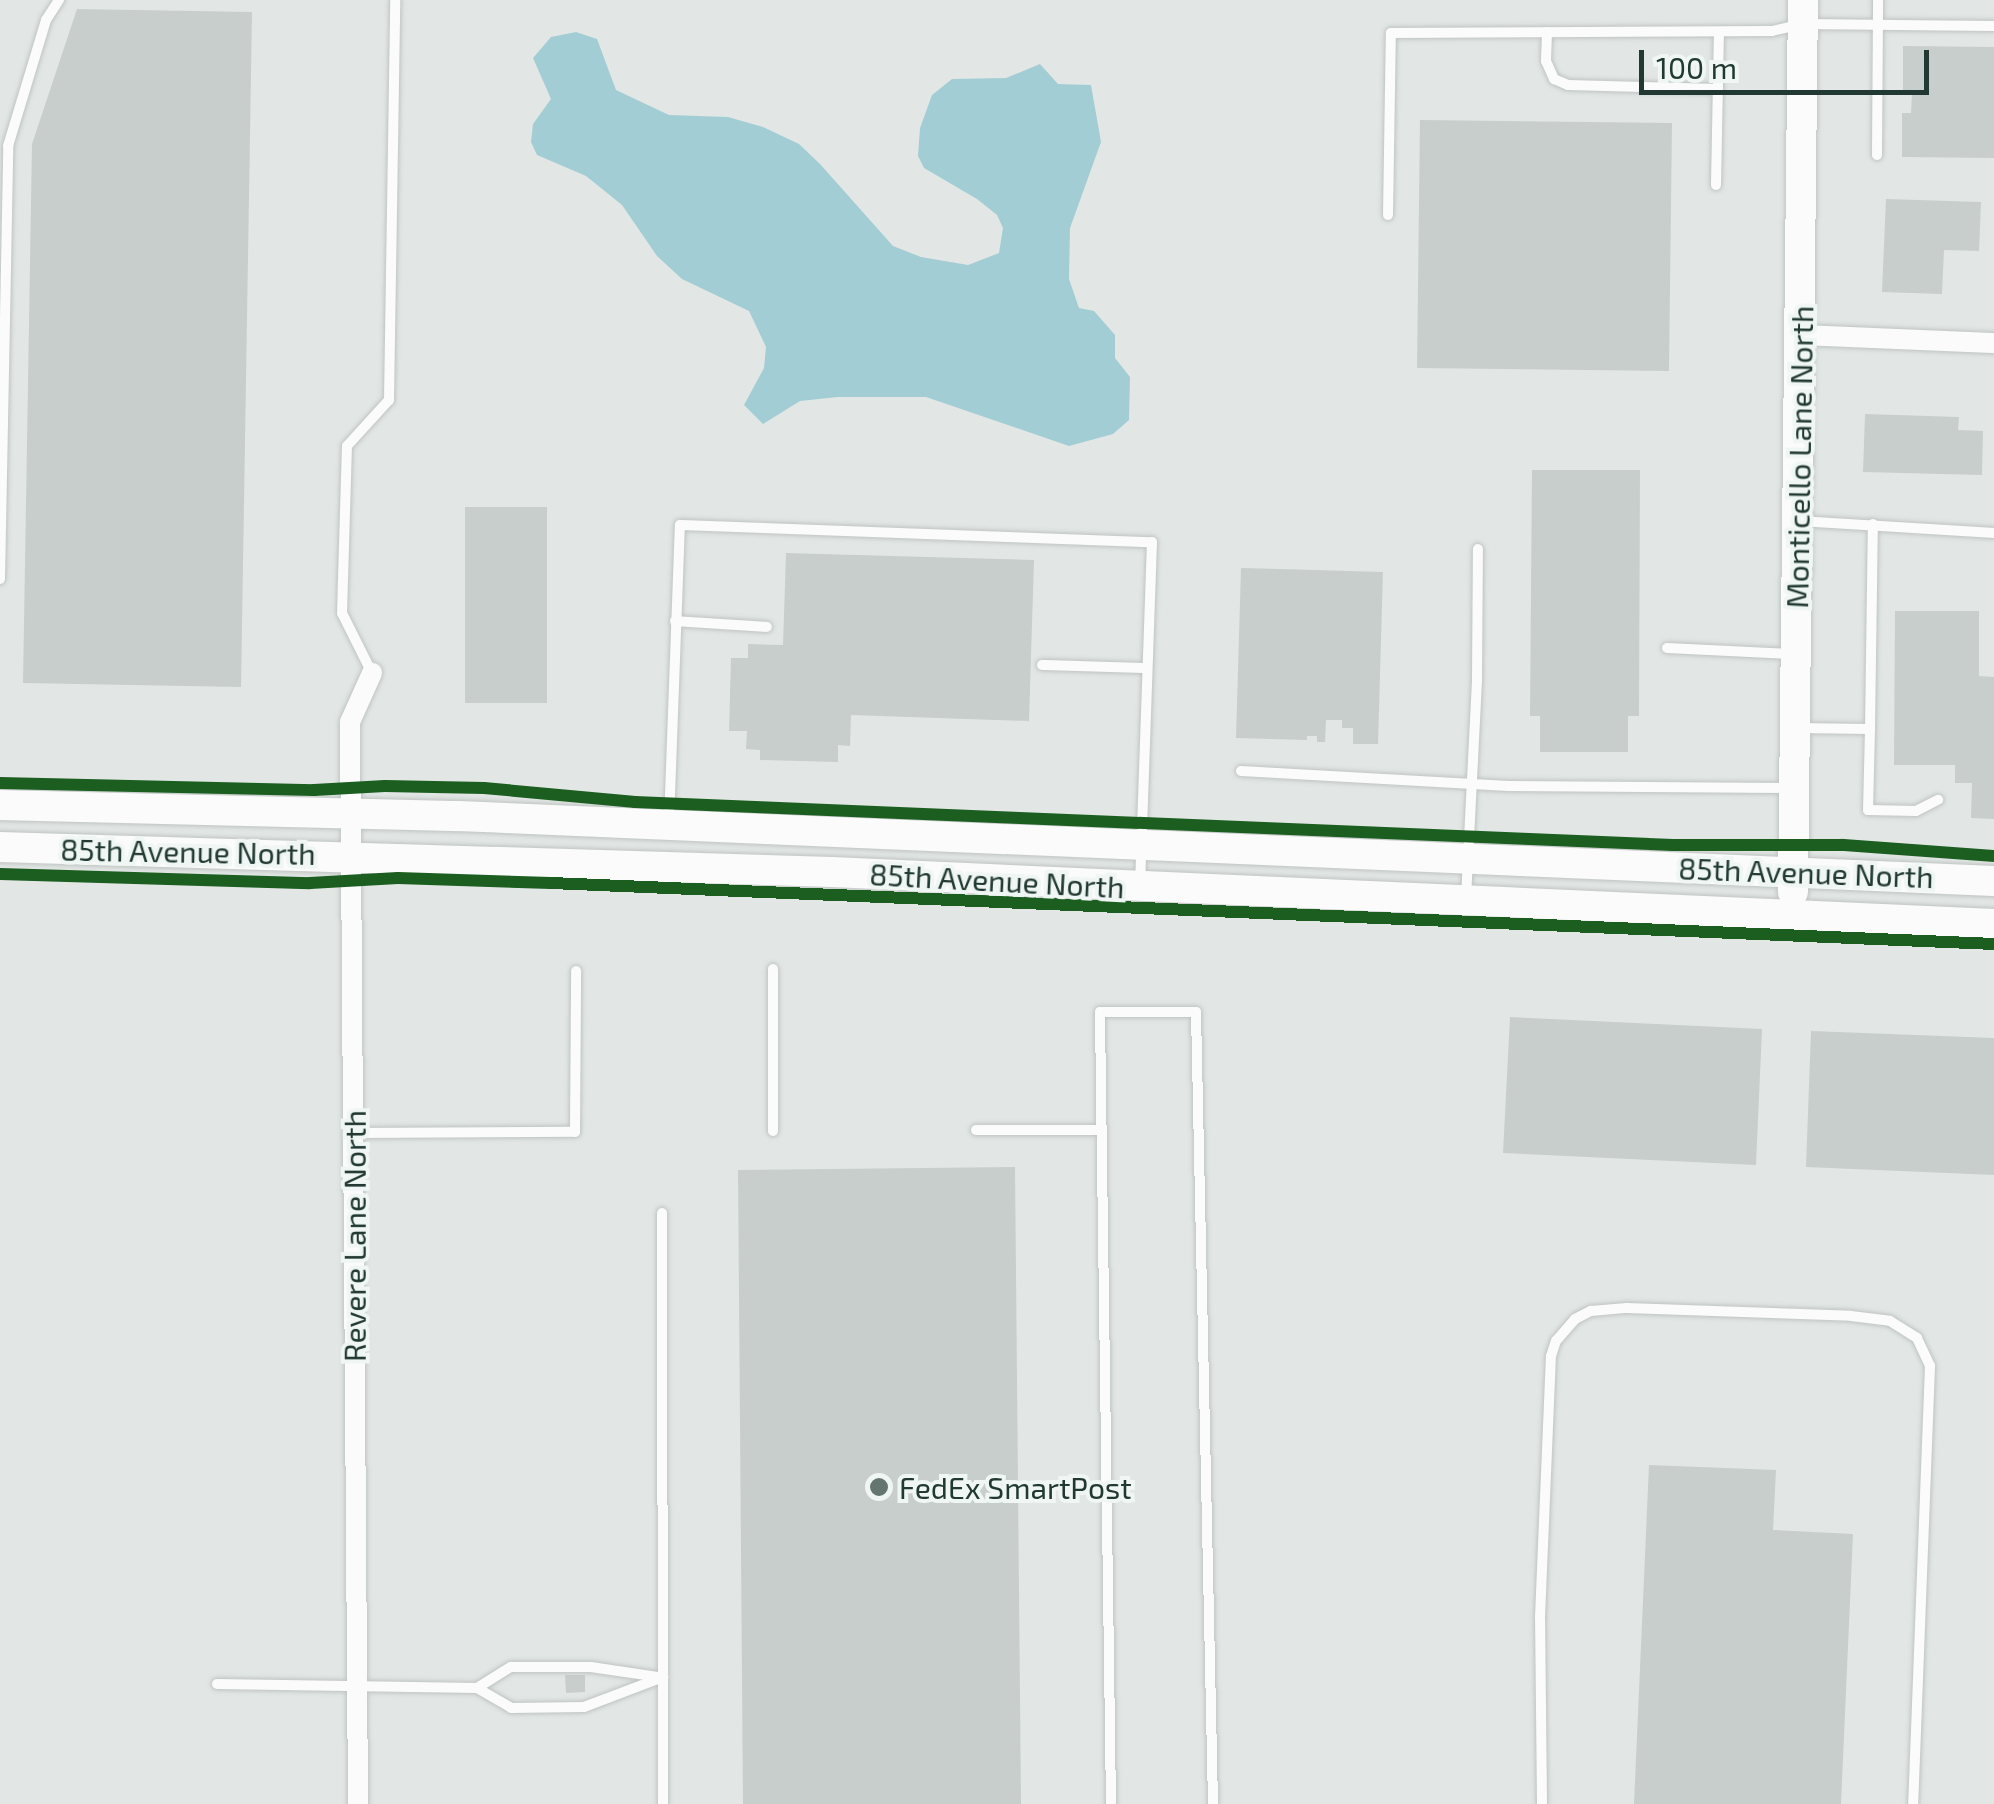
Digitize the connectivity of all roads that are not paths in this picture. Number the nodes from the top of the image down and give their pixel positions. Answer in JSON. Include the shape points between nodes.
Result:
{"nodes":[{"id":1,"x":58,"y":0,"type":"edge"},
{"id":2,"x":395,"y":0,"type":"edge"},
{"id":3,"x":1878,"y":0,"type":"edge"},
{"id":4,"x":1803,"y":12,"type":"edge"},
{"id":5,"x":1878,"y":26,"type":"junction"},
{"id":6,"x":1994,"y":26,"type":"edge"},
{"id":7,"x":1547,"y":32,"type":"junction"},
{"id":8,"x":1719,"y":32,"type":"junction"},
{"id":9,"x":1718,"y":89,"type":"junction"},
{"id":10,"x":1877,"y":156,"type":"dead end"},
{"id":11,"x":1716,"y":184,"type":"dead end"},
{"id":12,"x":1388,"y":214,"type":"dead end"},
{"id":13,"x":1800,"y":335,"type":"junction"},
{"id":14,"x":1994,"y":343,"type":"edge"},
{"id":15,"x":1798,"y":521,"type":"junction"},
{"id":16,"x":1873,"y":524,"type":"junction"},
{"id":17,"x":1994,"y":533,"type":"edge"},
{"id":18,"x":1478,"y":550,"type":"dead end"},
{"id":19,"x":0,"y":579,"type":"edge"},
{"id":20,"x":675,"y":621,"type":"junction"},
{"id":21,"x":767,"y":627,"type":"dead end"},
{"id":22,"x":1668,"y":648,"type":"dead end"},
{"id":23,"x":1796,"y":654,"type":"junction"},
{"id":24,"x":1042,"y":666,"type":"dead end"},
{"id":25,"x":1146,"y":668,"type":"junction"},
{"id":26,"x":372,"y":673,"type":"joint"},
{"id":27,"x":1796,"y":728,"type":"junction"},
{"id":28,"x":1870,"y":729,"type":"junction"},
{"id":29,"x":1241,"y":771,"type":"dead end"},
{"id":30,"x":1472,"y":784,"type":"junction"},
{"id":31,"x":1795,"y":788,"type":"junction"},
{"id":32,"x":1938,"y":800,"type":"dead end"},
{"id":33,"x":0,"y":805,"type":"edge"},
{"id":34,"x":350,"y":812,"type":"junction"},
{"id":35,"x":668,"y":824,"type":"junction"},
{"id":36,"x":1141,"y":844,"type":"junction"},
{"id":37,"x":0,"y":847,"type":"edge"},
{"id":38,"x":350,"y":854,"type":"junction"},
{"id":39,"x":1468,"y":858,"type":"junction"},
{"id":40,"x":1794,"y":871,"type":"junction"},
{"id":41,"x":1994,"y":881,"type":"edge"},
{"id":42,"x":1140,"y":886,"type":"junction"},
{"id":43,"x":1466,"y":899,"type":"junction"},
{"id":44,"x":1793,"y":913,"type":"junction"},
{"id":45,"x":1994,"y":924,"type":"edge"},
{"id":46,"x":773,"y":969,"type":"dead end"},
{"id":47,"x":576,"y":971,"type":"dead end"},
{"id":48,"x":976,"y":1130,"type":"dead end"},
{"id":49,"x":1102,"y":1130,"type":"junction"},
{"id":50,"x":773,"y":1131,"type":"dead end"},
{"id":51,"x":354,"y":1133,"type":"junction"},
{"id":52,"x":662,"y":1212,"type":"dead end"},
{"id":53,"x":663,"y":1677,"type":"junction"},
{"id":54,"x":216,"y":1684,"type":"dead end"},
{"id":55,"x":357,"y":1686,"type":"junction"},
{"id":56,"x":476,"y":1688,"type":"junction"},
{"id":57,"x":358,"y":1804,"type":"edge"},
{"id":58,"x":663,"y":1804,"type":"edge"},
{"id":59,"x":1110,"y":1804,"type":"edge"},
{"id":60,"x":1213,"y":1804,"type":"edge"},
{"id":61,"x":1542,"y":1804,"type":"edge"},
{"id":62,"x":1913,"y":1804,"type":"edge"}],
"edges":[{"from":1,"to":19,"type":"lane","via":[[8,146]]},
{"from":2,"to":26,"type":"lane","via":[[388,400],[347,446],[342,614]]},
{"from":3,"to":5,"type":"lane"},
{"from":4,"to":5,"type":"lane"},
{"from":4,"to":8,"type":"lane","via":[[1772,31]]},
{"from":4,"to":13,"type":"main road","name":"Monticello Lane North"},
{"from":5,"to":6,"type":"lane"},
{"from":5,"to":10,"type":"lane"},
{"from":7,"to":8,"type":"lane"},
{"from":7,"to":9,"type":"lane","via":[[1546,61],[1554,79],[1568,85]]},
{"from":7,"to":12,"type":"lane","via":[[1392,32]]},
{"from":8,"to":9,"type":"lane"},
{"from":9,"to":11,"type":"lane"},
{"from":13,"to":14,"type":"street"},
{"from":13,"to":15,"type":"main road","name":"Monticello Lane North"},
{"from":15,"to":16,"type":"lane"},
{"from":15,"to":23,"type":"main road","name":"Monticello Lane North"},
{"from":16,"to":17,"type":"lane"},
{"from":16,"to":28,"type":"lane"},
{"from":18,"to":30,"type":"lane"},
{"from":20,"to":21,"type":"lane"},
{"from":20,"to":25,"type":"lane","via":[[680,524],[1152,542]]},
{"from":20,"to":35,"type":"lane"},
{"from":22,"to":23,"type":"lane"},
{"from":23,"to":27,"type":"main road","name":"Monticello Lane North"},
{"from":24,"to":25,"type":"lane"},
{"from":25,"to":36,"type":"lane"},
{"from":26,"to":34,"type":"street","name":"Revere Lane North","via":[[350,722]]},
{"from":27,"to":28,"type":"lane"},
{"from":27,"to":31,"type":"main road","name":"Monticello Lane North"},
{"from":28,"to":32,"type":"lane","via":[[1868,810],[1916,810]]},
{"from":29,"to":30,"type":"lane"},
{"from":30,"to":31,"type":"lane"},
{"from":30,"to":39,"type":"lane"},
{"from":31,"to":40,"type":"main road","name":"Monticello Lane North"},
{"from":33,"to":34,"type":"main road","name":"85th Avenue North"},
{"from":34,"to":35,"type":"main road","name":"85th Avenue North"},
{"from":34,"to":38,"type":"street","name":"Revere Lane North"},
{"from":35,"to":36,"type":"main road","name":"85th Avenue North"},
{"from":36,"to":39,"type":"main road","name":"85th Avenue North"},
{"from":36,"to":42,"type":"lane"},
{"from":37,"to":38,"type":"main road","name":"85th Avenue North"},
{"from":38,"to":42,"type":"main road","name":"85th Avenue North"},
{"from":38,"to":51,"type":"street","name":"Revere Lane North"},
{"from":39,"to":40,"type":"main road","name":"85th Avenue North"},
{"from":39,"to":43,"type":"lane"},
{"from":40,"to":41,"type":"main road","name":"85th Avenue North"},
{"from":40,"to":44,"type":"main road","name":"Monticello Lane North"},
{"from":42,"to":43,"type":"main road","name":"85th Avenue North"},
{"from":43,"to":44,"type":"main road","name":"85th Avenue North"},
{"from":44,"to":45,"type":"main road","name":"85th Avenue North"},
{"from":46,"to":50,"type":"lane"},
{"from":47,"to":51,"type":"lane","via":[[575,1132]]},
{"from":48,"to":49,"type":"lane"},
{"from":49,"to":59,"type":"lane"},
{"from":49,"to":60,"type":"lane","via":[[1100,1012],[1196,1012]]},
{"from":51,"to":55,"type":"street","name":"Revere Lane North"},
{"from":52,"to":53,"type":"lane"},
{"from":53,"to":56,"type":"lane","via":[[592,1667],[511,1667]]},
{"from":53,"to":56,"type":"lane","via":[[584,1707],[511,1708]]},
{"from":53,"to":58,"type":"lane"},
{"from":54,"to":55,"type":"lane"},
{"from":55,"to":56,"type":"lane"},
{"from":55,"to":57,"type":"street","name":"Revere Lane North"},
{"from":61,"to":62,"type":"lane","via":[[1540,1617],[1551,1356],[1575,1318],[1627,1308],[1851,1316],[1890,1321],[1917,1338],[1930,1366]]}]}
